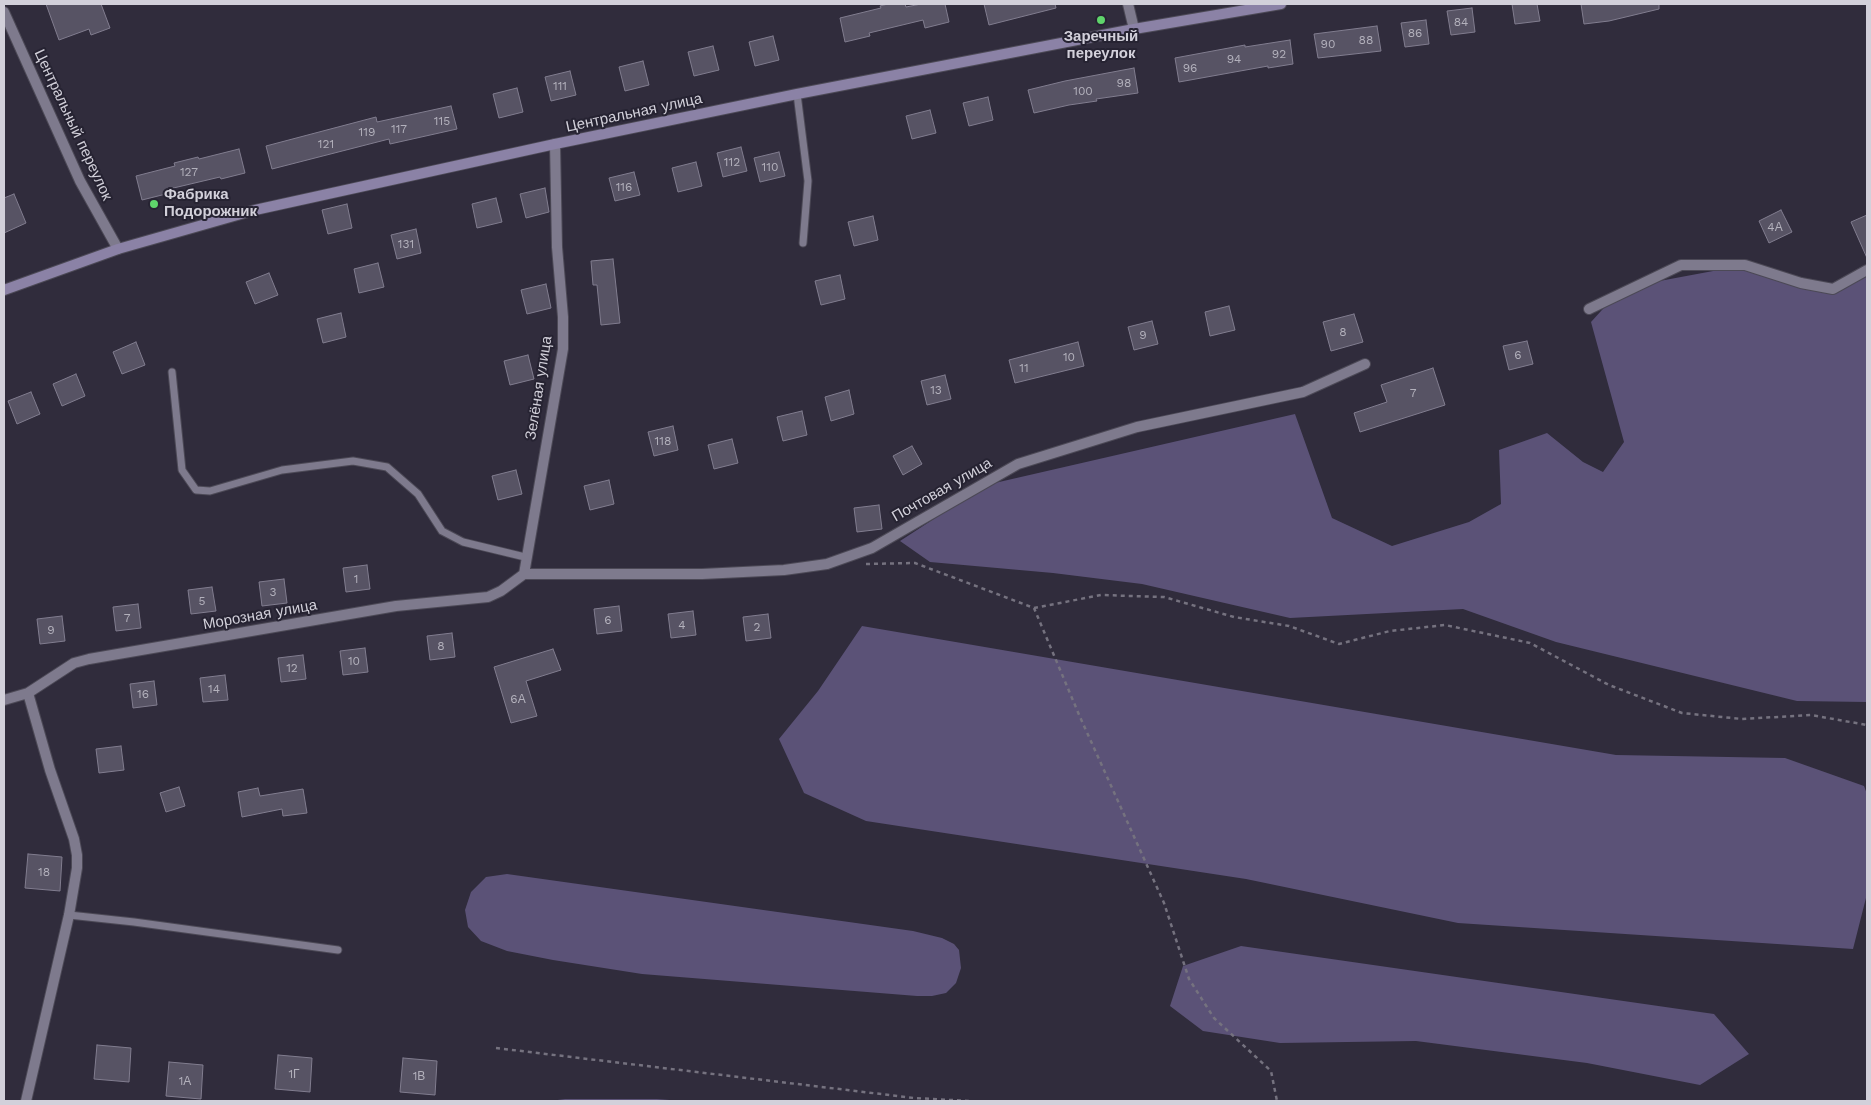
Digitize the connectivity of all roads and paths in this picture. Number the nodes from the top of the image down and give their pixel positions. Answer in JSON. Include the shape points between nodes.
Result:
{"nodes":[{"id":1,"x":1128,"y":4,"type":"edge"},
{"id":2,"x":1281,"y":4,"type":"edge"},
{"id":3,"x":4,"y":12,"type":"edge"},
{"id":4,"x":1134,"y":29,"type":"junction"},
{"id":5,"x":797,"y":94,"type":"junction"},
{"id":6,"x":555,"y":144,"type":"junction"},
{"id":7,"x":803,"y":243,"type":"dead end"},
{"id":8,"x":118,"y":249,"type":"junction"},
{"id":9,"x":1867,"y":270,"type":"edge"},
{"id":10,"x":4,"y":290,"type":"edge"},
{"id":11,"x":1589,"y":309,"type":"dead end"},
{"id":12,"x":1365,"y":364,"type":"dead end"},
{"id":13,"x":172,"y":372,"type":"dead end"},
{"id":14,"x":525,"y":557,"type":"junction"},
{"id":15,"x":866,"y":564,"type":"dead end"},
{"id":16,"x":524,"y":574,"type":"junction"},
{"id":17,"x":1034,"y":608,"type":"junction"},
{"id":18,"x":28,"y":692,"type":"junction"},
{"id":19,"x":4,"y":700,"type":"edge"},
{"id":20,"x":1867,"y":725,"type":"edge"},
{"id":21,"x":69,"y":915,"type":"junction"},
{"id":22,"x":338,"y":950,"type":"dead end"},
{"id":23,"x":496,"y":1048,"type":"dead end"},
{"id":24,"x":26,"y":1101,"type":"edge"},
{"id":25,"x":970,"y":1101,"type":"edge"},
{"id":26,"x":1277,"y":1101,"type":"edge"}],
"edges":[{"from":1,"to":4,"type":"street"},
{"from":2,"to":4,"type":"street","name":"Центральная улица"},
{"from":3,"to":8,"type":"street","name":"Центральный переулок","via":[[80,181]]},
{"from":4,"to":5,"type":"street","name":"Центральная улица"},
{"from":5,"to":6,"type":"street","name":"Центральная улица"},
{"from":5,"to":7,"type":"lane","via":[[808,181]]},
{"from":6,"to":8,"type":"street","name":"Центральная улица","via":[[255,210]]},
{"from":6,"to":14,"type":"street","name":"Зелёная улица","via":[[563,350]]},
{"from":8,"to":10,"type":"street","name":"Центральная улица"},
{"from":9,"to":11,"type":"street","via":[[1832,289],[1745,265],[1681,265]]},
{"from":12,"to":16,"type":"street","name":"Почтовая улица","via":[[1303,392],[1138,428],[1018,464],[872,548],[827,564],[784,570],[702,574]]},
{"from":13,"to":14,"type":"lane","via":[[182,470],[196,490],[210,491],[282,470],[353,460],[387,467],[418,494],[442,531],[463,542]]},
{"from":14,"to":16,"type":"street","name":"Зелёная улица"},
{"from":15,"to":17,"type":"path","via":[[915,563]]},
{"from":16,"to":18,"type":"street","name":"Морозная улица","via":[[488,597],[396,606],[89,659],[74,663]]},
{"from":17,"to":20,"type":"path","via":[[1101,595],[1164,597],[1234,616],[1290,626],[1339,644],[1390,631],[1445,625],[1530,643],[1609,685],[1682,713],[1742,719],[1811,715]]},
{"from":17,"to":26,"type":"path","via":[[1164,903],[1189,980],[1214,1018],[1271,1071]]},
{"from":18,"to":19,"type":"street","name":"Морозная улица"},
{"from":18,"to":21,"type":"street","via":[[77,854]]},
{"from":21,"to":22,"type":"lane"},
{"from":21,"to":24,"type":"street"},
{"from":23,"to":25,"type":"path","via":[[914,1098]]}]}
